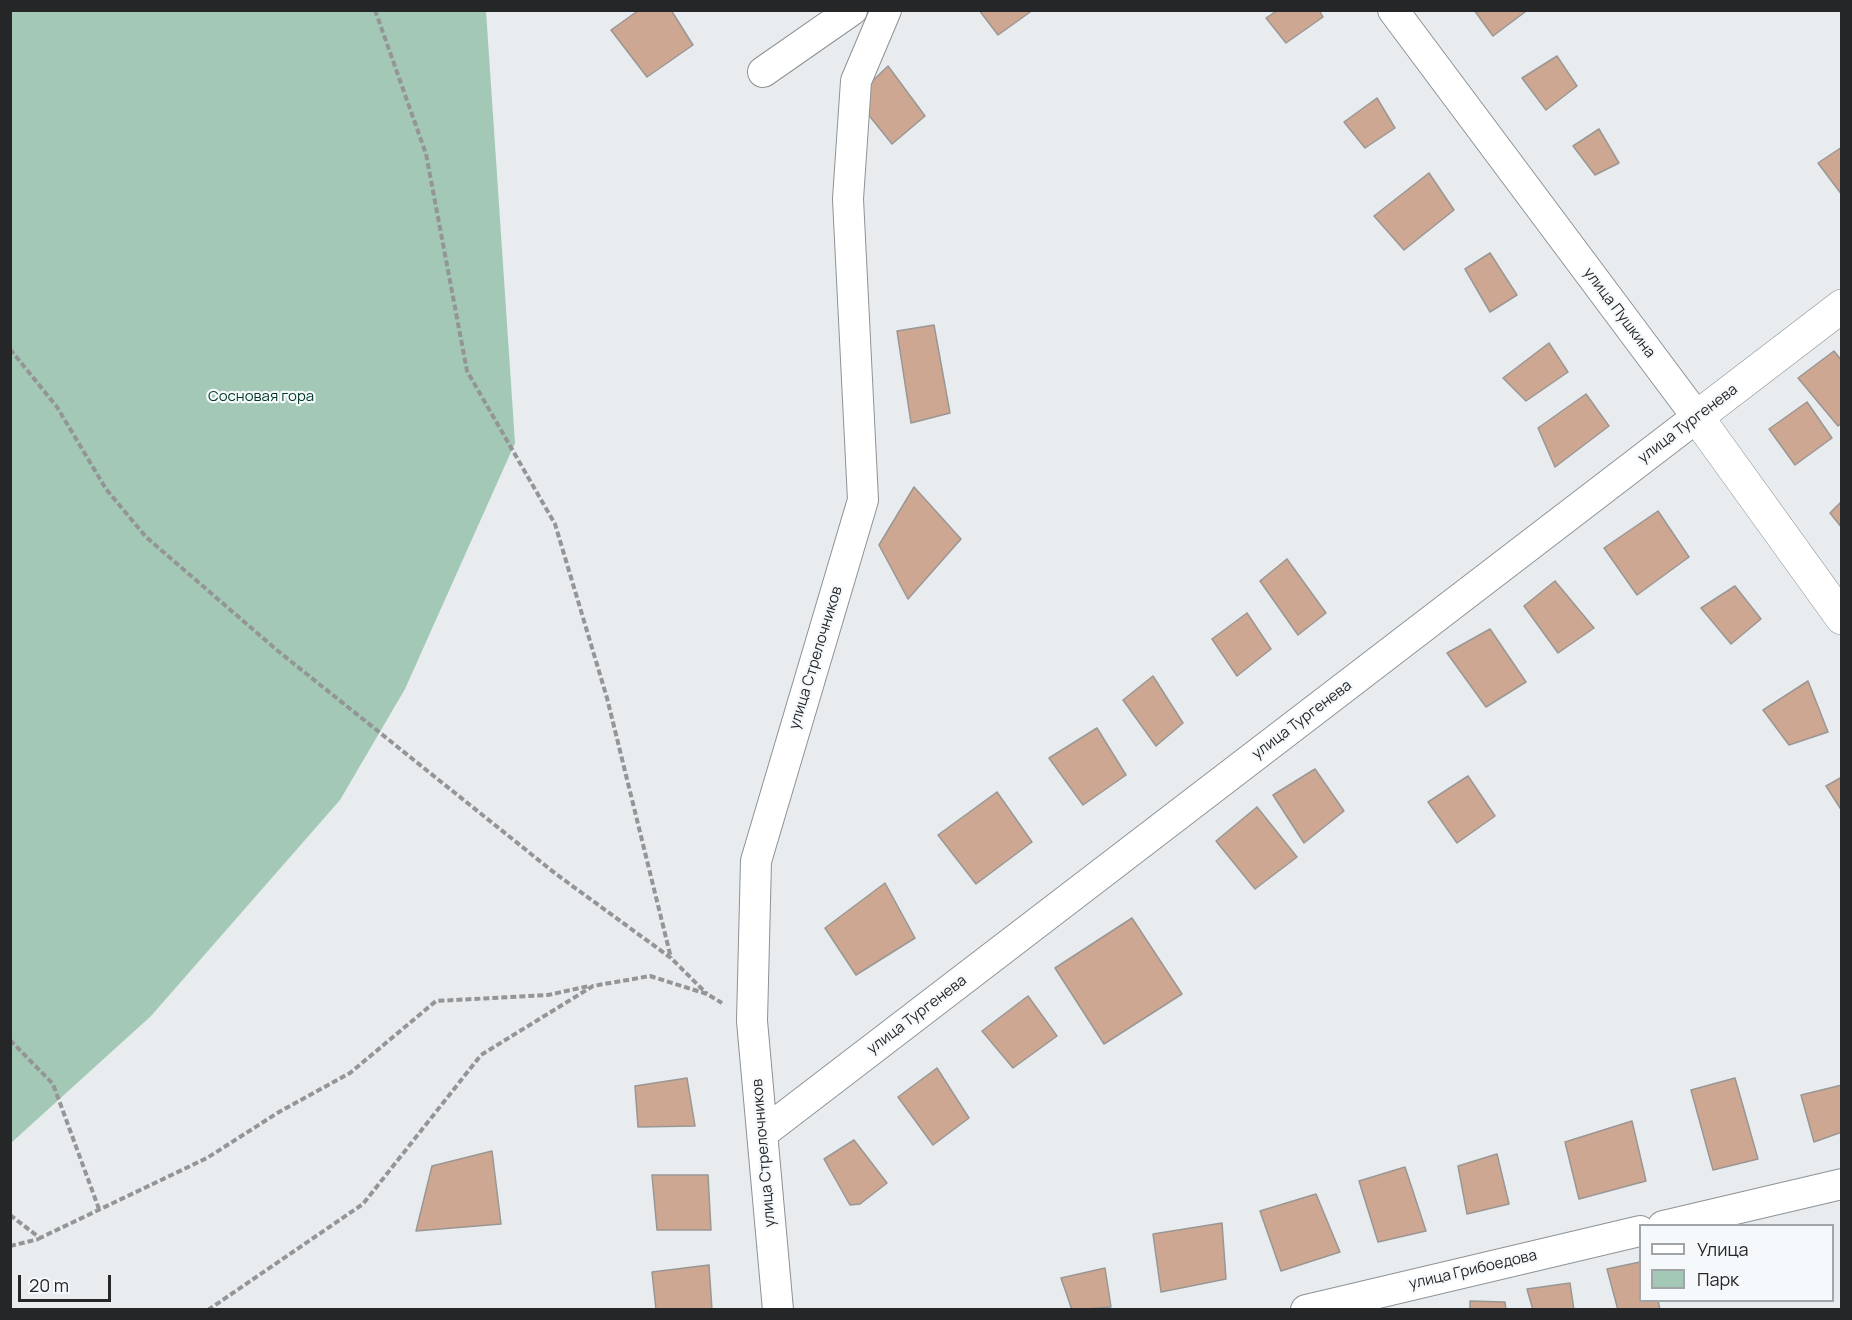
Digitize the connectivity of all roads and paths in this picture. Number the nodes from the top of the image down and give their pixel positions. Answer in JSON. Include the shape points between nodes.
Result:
{"nodes":[{"id":1,"x":375,"y":10,"type":"edge"},
{"id":2,"x":852,"y":10,"type":"edge"},
{"id":3,"x":886,"y":10,"type":"edge"},
{"id":4,"x":1393,"y":10,"type":"edge"},
{"id":5,"x":763,"y":72,"type":"dead end"},
{"id":6,"x":1842,"y":306,"type":"edge"},
{"id":7,"x":10,"y":349,"type":"edge"},
{"id":8,"x":1697,"y":417,"type":"junction"},
{"id":9,"x":1842,"y":618,"type":"edge"},
{"id":10,"x":671,"y":958,"type":"junction"},
{"id":11,"x":592,"y":986,"type":"junction"},
{"id":12,"x":707,"y":994,"type":"junction"},
{"id":13,"x":752,"y":1022,"type":"junction"},
{"id":14,"x":10,"y":1040,"type":"edge"},
{"id":15,"x":764,"y":1133,"type":"junction"},
{"id":16,"x":1842,"y":1184,"type":"edge"},
{"id":17,"x":99,"y":1209,"type":"junction"},
{"id":18,"x":10,"y":1215,"type":"edge"},
{"id":19,"x":1672,"y":1224,"type":"edge"},
{"id":20,"x":1639,"y":1231,"type":"edge"},
{"id":21,"x":40,"y":1239,"type":"junction"},
{"id":22,"x":10,"y":1246,"type":"edge"},
{"id":23,"x":208,"y":1310,"type":"edge"},
{"id":24,"x":778,"y":1310,"type":"edge"},
{"id":25,"x":1306,"y":1310,"type":"edge"}],
"edges":[{"from":1,"to":10,"type":"path","via":[[426,154],[467,371],[555,524],[607,698]]},
{"from":2,"to":5,"type":"street"},
{"from":3,"to":13,"type":"street","name":"улица Стрелочников","via":[[856,81],[848,199],[863,500],[756,861]]},
{"from":4,"to":8,"type":"street","name":"улица Пушкина"},
{"from":6,"to":8,"type":"street","name":"улица Тургенева"},
{"from":7,"to":10,"type":"path","via":[[57,407],[106,489],[146,537],[278,651],[556,874]]},
{"from":8,"to":9,"type":"street","name":"улица Пушкина"},
{"from":8,"to":15,"type":"street","name":"улица Тургенева"},
{"from":10,"to":12,"type":"path"},
{"from":11,"to":12,"type":"path","via":[[650,976]]},
{"from":11,"to":17,"type":"path","via":[[548,995],[436,1001],[350,1073],[207,1158]]},
{"from":11,"to":23,"type":"path","via":[[481,1055],[363,1204]]},
{"from":12,"to":13,"type":"path"},
{"from":13,"to":15,"type":"street","name":"улица Стрелочников"},
{"from":14,"to":17,"type":"path","via":[[53,1084]]},
{"from":15,"to":24,"type":"street","name":"улица Стрелочников"},
{"from":16,"to":19,"type":"street"},
{"from":17,"to":21,"type":"path"},
{"from":18,"to":21,"type":"path"},
{"from":20,"to":25,"type":"street","name":"улица Грибоедова"},
{"from":21,"to":22,"type":"path"}]}
